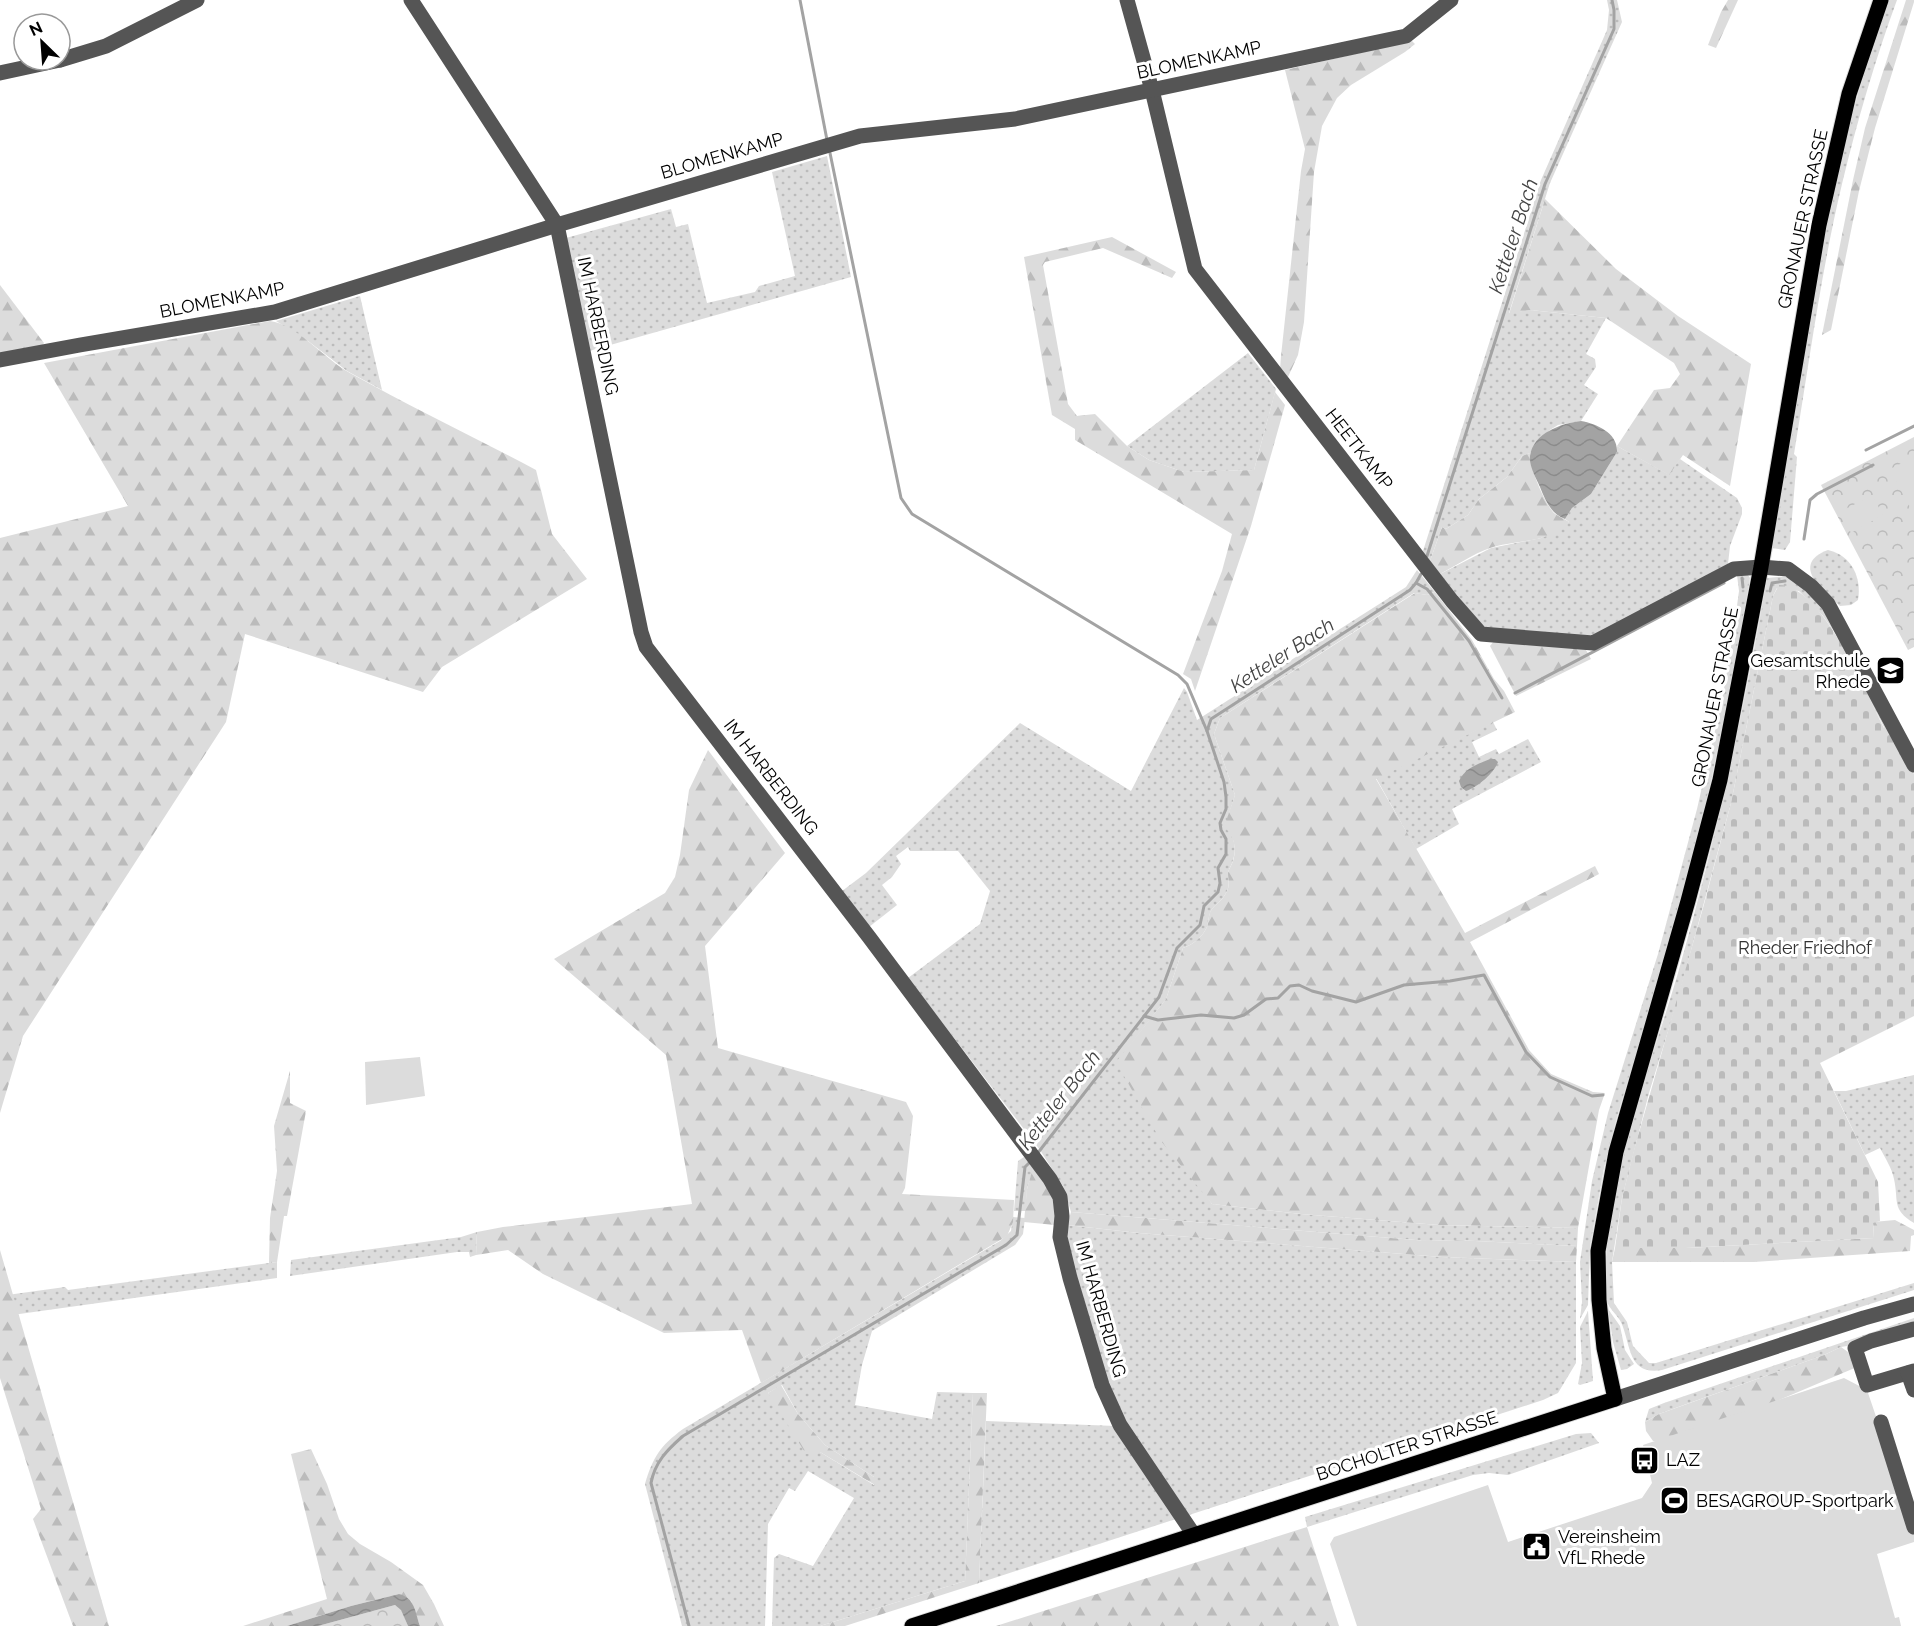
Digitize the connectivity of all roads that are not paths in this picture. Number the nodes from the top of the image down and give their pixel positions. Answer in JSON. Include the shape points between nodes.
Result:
{"nodes":[{"id":1,"x":197,"y":0,"type":"edge"},
{"id":2,"x":411,"y":0,"type":"edge"},
{"id":3,"x":1127,"y":0,"type":"edge"},
{"id":4,"x":1451,"y":0,"type":"edge"},
{"id":5,"x":1881,"y":0,"type":"edge"},
{"id":6,"x":72,"y":56,"type":"edge"},
{"id":7,"x":1152,"y":90,"type":"junction"},
{"id":8,"x":557,"y":225,"type":"junction"},
{"id":9,"x":0,"y":360,"type":"edge"},
{"id":10,"x":1761,"y":567,"type":"junction"},
{"id":11,"x":1914,"y":765,"type":"edge"},
{"id":12,"x":1914,"y":1304,"type":"edge"},
{"id":13,"x":1914,"y":1329,"type":"edge"},
{"id":14,"x":1911,"y":1372,"type":"edge"},
{"id":15,"x":1914,"y":1390,"type":"edge"},
{"id":16,"x":1615,"y":1399,"type":"junction"},
{"id":17,"x":1881,"y":1422,"type":"dead end"},
{"id":18,"x":1914,"y":1527,"type":"edge"},
{"id":19,"x":1194,"y":1535,"type":"junction"},
{"id":20,"x":920,"y":1625,"type":"edge"}],
"edges":[{"from":1,"to":6,"type":"street","via":[[106,46]]},
{"from":2,"to":8,"type":"street","name":"IM HARBERDING"},
{"from":3,"to":7,"type":"street","name":"HEETKAMP"},
{"from":4,"to":7,"type":"street","name":"BLOMENKAMP","via":[[1406,36]]},
{"from":5,"to":10,"type":"main road","name":"GRONAUER STRASSE","via":[[1849,93],[1819,225]]},
{"from":7,"to":8,"type":"street","name":"BLOMENKAMP","via":[[1015,119],[860,136]]},
{"from":7,"to":10,"type":"street","name":"HEETKAMP","via":[[1195,269],[1481,634],[1593,643],[1734,569]]},
{"from":8,"to":9,"type":"street","name":"BLOMENKAMP","via":[[275,312]]},
{"from":8,"to":19,"type":"street","name":"IM HARBERDING","via":[[646,647],[869,937],[1060,1197],[1060,1237],[1102,1384],[1120,1425]]},
{"from":10,"to":11,"type":"street","name":"HEETKAMP","via":[[1788,568],[1828,604]]},
{"from":10,"to":16,"type":"main road","name":"GRONAUER STRASSE","via":[[1720,780],[1616,1152],[1598,1251],[1604,1348]]},
{"from":12,"to":16,"type":"street","name":"BOCHOLTER STRASSE"},
{"from":13,"to":14,"type":"street","via":[[1855,1348],[1867,1385]]},
{"from":14,"to":15,"type":"street"},
{"from":16,"to":19,"type":"main road","name":"BOCHOLTER STRASSE"},
{"from":17,"to":18,"type":"street"},
{"from":19,"to":20,"type":"main road","name":"BOCHOLTER STRASSE"}]}
